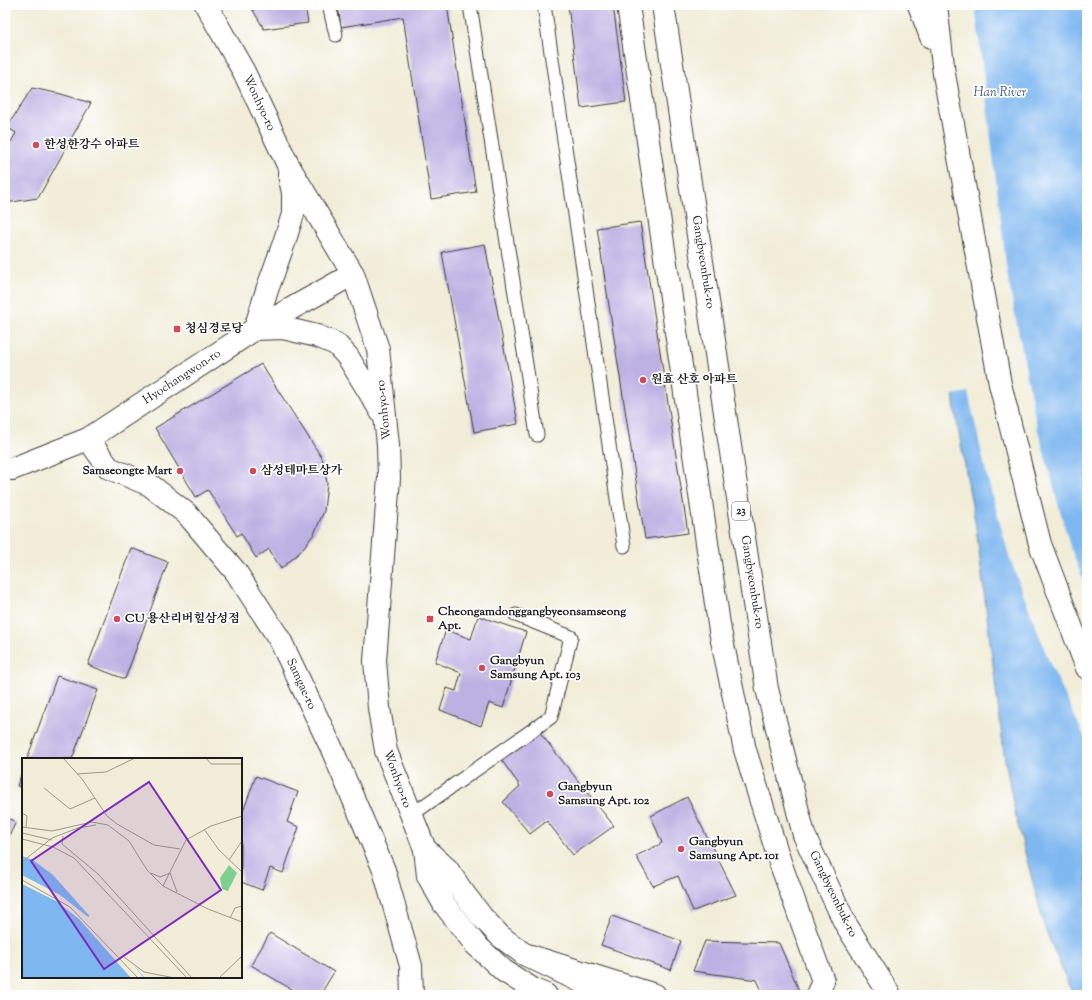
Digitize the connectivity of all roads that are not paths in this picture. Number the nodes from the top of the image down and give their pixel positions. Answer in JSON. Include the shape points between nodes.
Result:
{"nodes":[{"id":1,"x":206,"y":5,"type":"edge"},
{"id":2,"x":329,"y":5,"type":"edge"},
{"id":3,"x":470,"y":5,"type":"edge"},
{"id":4,"x":544,"y":5,"type":"edge"},
{"id":5,"x":628,"y":5,"type":"edge"},
{"id":6,"x":663,"y":5,"type":"edge"},
{"id":7,"x":919,"y":5,"type":"edge"},
{"id":8,"x":936,"y":5,"type":"edge"},
{"id":9,"x":336,"y":35,"type":"dead end"},
{"id":10,"x":944,"y":74,"type":"junction"},
{"id":11,"x":288,"y":164,"type":"junction"},
{"id":12,"x":353,"y":274,"type":"junction"},
{"id":13,"x":255,"y":330,"type":"junction"},
{"id":14,"x":385,"y":418,"type":"junction"},
{"id":15,"x":536,"y":435,"type":"dead end"},
{"id":16,"x":88,"y":439,"type":"junction"},
{"id":17,"x":5,"y":469,"type":"edge"},
{"id":18,"x":624,"y":546,"type":"dead end"},
{"id":19,"x":516,"y":616,"type":"dead end"},
{"id":20,"x":1087,"y":668,"type":"edge"},
{"id":21,"x":411,"y":815,"type":"junction"},
{"id":22,"x":425,"y":849,"type":"junction"},
{"id":23,"x":524,"y":954,"type":"junction"},
{"id":24,"x":412,"y":995,"type":"edge"},
{"id":25,"x":546,"y":995,"type":"edge"},
{"id":26,"x":609,"y":995,"type":"edge"},
{"id":27,"x":655,"y":995,"type":"edge"},
{"id":28,"x":817,"y":995,"type":"edge"},
{"id":29,"x":890,"y":995,"type":"edge"}],
"edges":[{"from":1,"to":11,"type":"main road","name":"Wonhyo-ro","via":[[244,72]]},
{"from":2,"to":9,"type":"lane"},
{"from":3,"to":15,"type":"lane"},
{"from":4,"to":18,"type":"lane"},
{"from":5,"to":28,"type":"main road","via":[[720,631],[745,750],[780,862],[823,981]]},
{"from":6,"to":29,"type":"main road","name":"Gangbyeonbuk-ro","number":"23","via":[[767,689],[804,835],[845,923]]},
{"from":7,"to":10,"type":"main road"},
{"from":8,"to":10,"type":"main road"},
{"from":10,"to":20,"type":"main road","via":[[1000,384],[1040,544]]},
{"from":11,"to":12,"type":"main road","name":"Wonhyo-ro"},
{"from":11,"to":13,"type":"main road","via":[[293,193],[292,214]]},
{"from":12,"to":13,"type":"main road","name":"Hyochangwon-ro"},
{"from":12,"to":14,"type":"main road","name":"Wonhyo-ro","via":[[378,349]]},
{"from":13,"to":14,"type":"main road","via":[[283,328],[317,336],[336,344],[348,357]]},
{"from":13,"to":16,"type":"main road","name":"Hyochangwon-ro"},
{"from":14,"to":21,"type":"main road","name":"Wonhyo-ro","via":[[390,478],[381,571],[376,669],[378,708],[386,751]]},
{"from":16,"to":17,"type":"main road","name":"Hyochangwon-ro"},
{"from":16,"to":24,"type":"main road","name":"Samgae-ro","via":[[109,468],[150,485],[187,514],[236,572],[280,640],[384,870],[411,966]]},
{"from":19,"to":21,"type":"lane","via":[[571,637],[551,717]]},
{"from":21,"to":22,"type":"main road","name":"Wonhyo-ro"},
{"from":22,"to":23,"type":"main road","name":"Wonhyo-ro","via":[[447,869],[482,917],[500,936]]},
{"from":22,"to":25,"type":"main road","name":"Wonhyo-ro","via":[[428,876],[444,904],[475,944],[504,971]]},
{"from":23,"to":26,"type":"main road"},
{"from":23,"to":27,"type":"main road","name":"Wonhyo-ro"}]}
